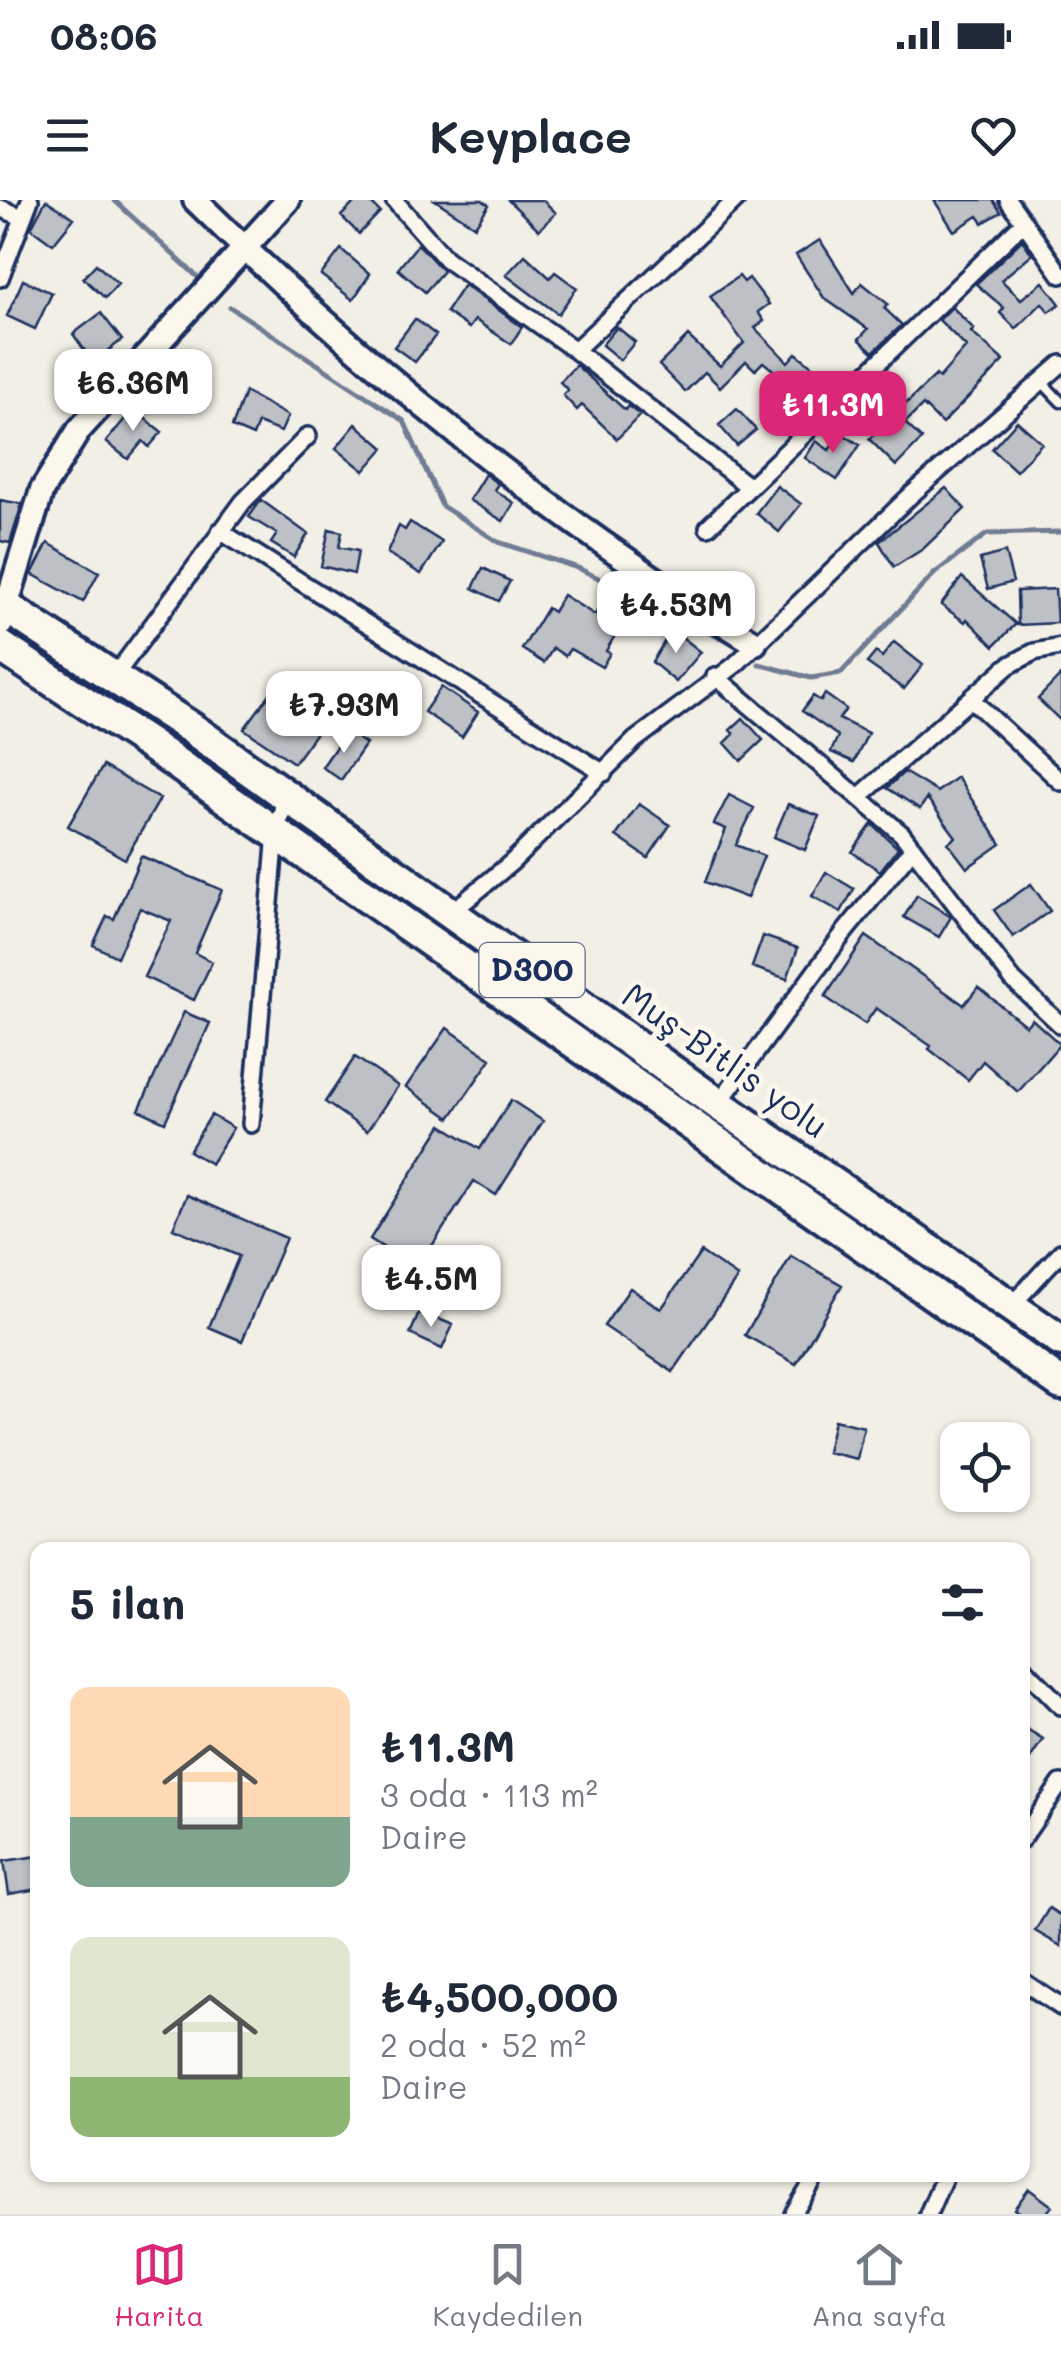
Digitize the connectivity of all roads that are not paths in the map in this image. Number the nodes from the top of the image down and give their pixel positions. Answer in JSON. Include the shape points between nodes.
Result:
{"nodes":[{"id":1,"x":30,"y":200,"type":"edge"},
{"id":2,"x":194,"y":200,"type":"edge"},
{"id":3,"x":288,"y":200,"type":"edge"},
{"id":4,"x":394,"y":200,"type":"edge"},
{"id":5,"x":736,"y":200,"type":"edge"},
{"id":6,"x":1008,"y":200,"type":"edge"},
{"id":7,"x":0,"y":208,"type":"edge"},
{"id":8,"x":22,"y":216,"type":"junction"},
{"id":9,"x":1023,"y":223,"type":"junction"},
{"id":10,"x":246,"y":250,"type":"junction"},
{"id":11,"x":1061,"y":275,"type":"edge"},
{"id":12,"x":0,"y":278,"type":"edge"},
{"id":13,"x":575,"y":350,"type":"junction"},
{"id":14,"x":1061,"y":364,"type":"edge"},
{"id":15,"x":1041,"y":381,"type":"junction"},
{"id":16,"x":1061,"y":402,"type":"edge"},
{"id":17,"x":308,"y":436,"type":"dead end"},
{"id":18,"x":749,"y":487,"type":"junction"},
{"id":19,"x":708,"y":527,"type":"dead end"},
{"id":20,"x":220,"y":532,"type":"junction"},
{"id":21,"x":2,"y":612,"type":"edge"},
{"id":22,"x":755,"y":644,"type":"junction"},
{"id":23,"x":0,"y":646,"type":"edge"},
{"id":24,"x":1061,"y":646,"type":"edge"},
{"id":25,"x":715,"y":676,"type":"junction"},
{"id":26,"x":114,"y":678,"type":"junction"},
{"id":27,"x":971,"y":698,"type":"junction"},
{"id":28,"x":604,"y":773,"type":"junction"},
{"id":29,"x":1061,"y":782,"type":"edge"},
{"id":30,"x":286,"y":795,"type":"junction"},
{"id":31,"x":859,"y":797,"type":"junction"},
{"id":32,"x":276,"y":833,"type":"junction"},
{"id":33,"x":913,"y":848,"type":"junction"},
{"id":34,"x":452,"y":912,"type":"junction"},
{"id":35,"x":1061,"y":1025,"type":"edge"},
{"id":36,"x":718,"y":1104,"type":"junction"},
{"id":37,"x":251,"y":1124,"type":"dead end"},
{"id":38,"x":1061,"y":1252,"type":"edge"},
{"id":39,"x":1011,"y":1306,"type":"junction"},
{"id":40,"x":1061,"y":1341,"type":"edge"},
{"id":41,"x":1061,"y":1384,"type":"edge"},
{"id":42,"x":1030,"y":1674,"type":"edge"},
{"id":43,"x":1061,"y":1706,"type":"edge"},
{"id":44,"x":1061,"y":1782,"type":"edge"},
{"id":45,"x":1030,"y":1827,"type":"edge"},
{"id":46,"x":1030,"y":1987,"type":"edge"},
{"id":47,"x":1061,"y":2008,"type":"edge"},
{"id":48,"x":813,"y":2182,"type":"edge"},
{"id":49,"x":942,"y":2182,"type":"edge"},
{"id":50,"x":793,"y":2214,"type":"edge"},
{"id":51,"x":928,"y":2214,"type":"edge"}],
"edges":[{"from":1,"to":8,"type":"street"},
{"from":2,"to":10,"type":"street"},
{"from":3,"to":10,"type":"street"},
{"from":4,"to":13,"type":"street","via":[[446,259]]},
{"from":5,"to":13,"type":"street"},
{"from":6,"to":9,"type":"street"},
{"from":7,"to":8,"type":"street"},
{"from":8,"to":12,"type":"street"},
{"from":9,"to":11,"type":"street"},
{"from":9,"to":18,"type":"street"},
{"from":10,"to":21,"type":"street","via":[[79,430],[42,490]]},
{"from":10,"to":22,"type":"street","via":[[488,459],[650,579]]},
{"from":13,"to":18,"type":"street"},
{"from":14,"to":15,"type":"street"},
{"from":15,"to":16,"type":"lane"},
{"from":15,"to":22,"type":"street"},
{"from":17,"to":20,"type":"street"},
{"from":18,"to":19,"type":"street"},
{"from":20,"to":26,"type":"street"},
{"from":20,"to":28,"type":"street"},
{"from":21,"to":26,"type":"highway","name":"Muş-Bitlis yolu","number":"D300"},
{"from":22,"to":25,"type":"street"},
{"from":23,"to":32,"type":"highway","name":"Muş-Bitlis yolu","number":"D300"},
{"from":24,"to":27,"type":"street","via":[[1008,666]]},
{"from":25,"to":28,"type":"street"},
{"from":25,"to":31,"type":"street"},
{"from":26,"to":30,"type":"highway","name":"Muş-Bitlis yolu","number":"D300"},
{"from":27,"to":29,"type":"street"},
{"from":27,"to":31,"type":"street"},
{"from":28,"to":34,"type":"street"},
{"from":30,"to":32,"type":"street"},
{"from":30,"to":34,"type":"highway","name":"Muş-Bitlis yolu","number":"D300"},
{"from":31,"to":33,"type":"street"},
{"from":32,"to":37,"type":"street"},
{"from":32,"to":41,"type":"highway","name":"Muş-Bitlis yolu","number":"D300"},
{"from":33,"to":35,"type":"street","via":[[1013,980]]},
{"from":33,"to":36,"type":"street"},
{"from":34,"to":36,"type":"highway","name":"Muş-Bitlis yolu","number":"D300"},
{"from":36,"to":39,"type":"highway","name":"Muş-Bitlis yolu","number":"D300"},
{"from":38,"to":39,"type":"street"},
{"from":39,"to":40,"type":"highway","name":"Muş-Bitlis yolu","number":"D300"},
{"from":42,"to":43,"type":"street"},
{"from":44,"to":45,"type":"street"},
{"from":46,"to":47,"type":"street"},
{"from":48,"to":50,"type":"street"},
{"from":49,"to":51,"type":"street"}]}
